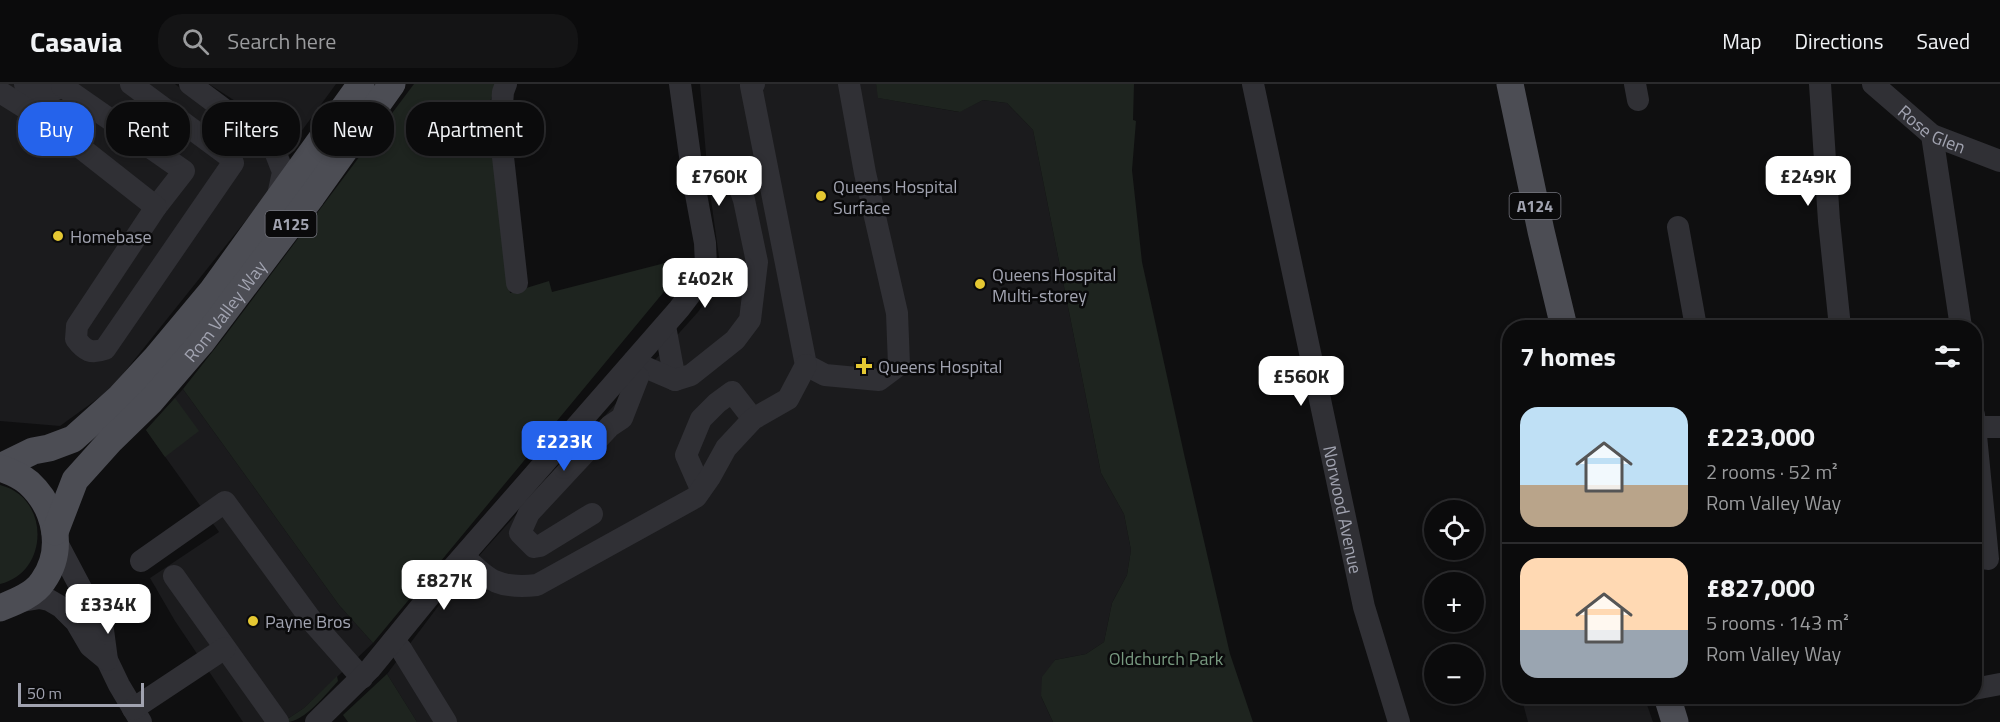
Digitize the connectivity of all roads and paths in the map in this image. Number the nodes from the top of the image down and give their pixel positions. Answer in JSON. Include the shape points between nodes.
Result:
{"nodes":[{"id":1,"x":25,"y":84,"type":"edge"},
{"id":2,"x":131,"y":84,"type":"edge"},
{"id":3,"x":190,"y":84,"type":"edge"},
{"id":4,"x":361,"y":84,"type":"edge"},
{"id":5,"x":392,"y":84,"type":"edge"},
{"id":6,"x":506,"y":84,"type":"edge"},
{"id":7,"x":680,"y":84,"type":"edge"},
{"id":8,"x":754,"y":84,"type":"edge"},
{"id":9,"x":849,"y":84,"type":"edge"},
{"id":10,"x":1253,"y":84,"type":"edge"},
{"id":11,"x":1510,"y":84,"type":"edge"},
{"id":12,"x":1820,"y":84,"type":"edge"},
{"id":13,"x":1873,"y":84,"type":"edge"},
{"id":14,"x":62,"y":85,"type":"edge"},
{"id":15,"x":0,"y":92,"type":"edge"},
{"id":16,"x":1932,"y":135,"type":"junction"},
{"id":17,"x":202,"y":136,"type":"edge"},
{"id":18,"x":202,"y":145,"type":"edge"},
{"id":19,"x":228,"y":156,"type":"edge"},
{"id":20,"x":2000,"y":160,"type":"edge"},
{"id":21,"x":184,"y":171,"type":"junction"},
{"id":22,"x":693,"y":178,"type":"junction"},
{"id":23,"x":277,"y":201,"type":"junction"},
{"id":24,"x":156,"y":207,"type":"junction"},
{"id":25,"x":1677,"y":227,"type":"dead end"},
{"id":26,"x":517,"y":284,"type":"dead end"},
{"id":27,"x":1562,"y":320,"type":"edge"},
{"id":28,"x":1695,"y":320,"type":"edge"},
{"id":29,"x":1839,"y":320,"type":"edge"},
{"id":30,"x":1960,"y":320,"type":"edge"},
{"id":31,"x":665,"y":326,"type":"junction"},
{"id":32,"x":631,"y":365,"type":"junction"},
{"id":33,"x":806,"y":365,"type":"junction"},
{"id":34,"x":675,"y":380,"type":"junction"},
{"id":35,"x":603,"y":398,"type":"junction"},
{"id":36,"x":753,"y":419,"type":"junction"},
{"id":37,"x":1982,"y":424,"type":"edge"},
{"id":38,"x":610,"y":426,"type":"junction"},
{"id":39,"x":2000,"y":427,"type":"edge"},
{"id":40,"x":0,"y":467,"type":"edge"},
{"id":41,"x":701,"y":489,"type":"junction"},
{"id":42,"x":1982,"y":496,"type":"edge"},
{"id":43,"x":592,"y":514,"type":"dead end"},
{"id":44,"x":56,"y":536,"type":"junction"},
{"id":45,"x":464,"y":556,"type":"junction"},
{"id":46,"x":1988,"y":559,"type":"dead end"},
{"id":47,"x":141,"y":561,"type":"dead end"},
{"id":48,"x":174,"y":576,"type":"dead end"},
{"id":49,"x":6,"y":605,"type":"edge"},
{"id":50,"x":393,"y":641,"type":"junction"},
{"id":51,"x":225,"y":648,"type":"junction"},
{"id":52,"x":107,"y":660,"type":"junction"},
{"id":53,"x":362,"y":678,"type":"junction"},
{"id":54,"x":2000,"y":684,"type":"edge"},
{"id":55,"x":1982,"y":687,"type":"edge"},
{"id":56,"x":1669,"y":704,"type":"edge"},
{"id":57,"x":137,"y":716,"type":"edge"},
{"id":58,"x":278,"y":722,"type":"edge"},
{"id":59,"x":316,"y":722,"type":"edge"},
{"id":60,"x":446,"y":722,"type":"edge"},
{"id":61,"x":1399,"y":722,"type":"edge"},
{"id":62,"x":1675,"y":722,"type":"edge"}],
"edges":[{"from":1,"to":14,"type":"street","via":[[45,94]]},
{"from":2,"to":17,"type":"street"},
{"from":3,"to":23,"type":"street","via":[[273,146],[283,172]]},
{"from":4,"to":23,"type":"main road","name":"Rom Valley Way","number":"A125"},
{"from":5,"to":44,"type":"main road","name":"Rom Valley Way","number":"A125","via":[[201,343],[75,480]]},
{"from":6,"to":26,"type":"street","via":[[500,130]]},
{"from":7,"to":22,"type":"street"},
{"from":8,"to":33,"type":"street","via":[[751,86]]},
{"from":9,"to":33,"type":"street","via":[[897,313],[899,365],[879,380],[825,375]]},
{"from":10,"to":61,"type":"street","name":"Norwood Avenue","via":[[1364,607]]},
{"from":11,"to":27,"type":"main road","number":"A124"},
{"from":12,"to":29,"type":"street"},
{"from":13,"to":16,"type":"street","name":"Rose Glen"},
{"from":14,"to":21,"type":"street"},
{"from":15,"to":24,"type":"street","via":[[48,122]]},
{"from":16,"to":20,"type":"street","name":"Rose Glen"},
{"from":16,"to":30,"type":"street"},
{"from":18,"to":21,"type":"street"},
{"from":19,"to":24,"type":"street","via":[[233,160],[232,167],[105,349],[94,353],[84,350],[76,339],[77,326]]},
{"from":21,"to":24,"type":"street"},
{"from":22,"to":31,"type":"street","via":[[706,266],[698,284]]},
{"from":22,"to":34,"type":"street","via":[[717,172],[736,176],[758,262],[750,320],[718,354],[691,375]]},
{"from":23,"to":40,"type":"main road","name":"Rom Valley Way","number":"A125","via":[[212,291],[120,397],[72,439]]},
{"from":25,"to":28,"type":"street"},
{"from":31,"to":32,"type":"street"},
{"from":31,"to":34,"type":"street"},
{"from":32,"to":34,"type":"street"},
{"from":32,"to":35,"type":"street"},
{"from":32,"to":38,"type":"street","via":[[638,377],[622,418]]},
{"from":33,"to":36,"type":"street","via":[[788,399]]},
{"from":35,"to":38,"type":"street","via":[[612,405]]},
{"from":35,"to":45,"type":"street"},
{"from":36,"to":41,"type":"street","via":[[726,448]]},
{"from":36,"to":41,"type":"street","via":[[732,392],[701,419],[686,455]]},
{"from":37,"to":39,"type":"street"},
{"from":38,"to":43,"type":"street","via":[[529,513],[520,533],[534,547],[540,546]]},
{"from":40,"to":44,"type":"main road","via":[[28,482],[44,501]]},
{"from":41,"to":45,"type":"street","via":[[696,496],[537,585],[498,584]]},
{"from":42,"to":46,"type":"street"},
{"from":44,"to":49,"type":"main road","name":"Rom Valley Way","via":[[54,560],[42,583]]},
{"from":44,"to":52,"type":"street","via":[[103,630]]},
{"from":45,"to":50,"type":"street"},
{"from":47,"to":53,"type":"street","via":[[225,502],[315,625]]},
{"from":48,"to":51,"type":"street"},
{"from":49,"to":52,"type":"street","via":[[40,598],[49,600],[76,622],[90,646]]},
{"from":50,"to":53,"type":"street"},
{"from":50,"to":60,"type":"street"},
{"from":51,"to":57,"type":"street"},
{"from":51,"to":58,"type":"street"},
{"from":52,"to":57,"type":"street"},
{"from":53,"to":59,"type":"street"},
{"from":54,"to":55,"type":"street"},
{"from":56,"to":62,"type":"main road"}]}
